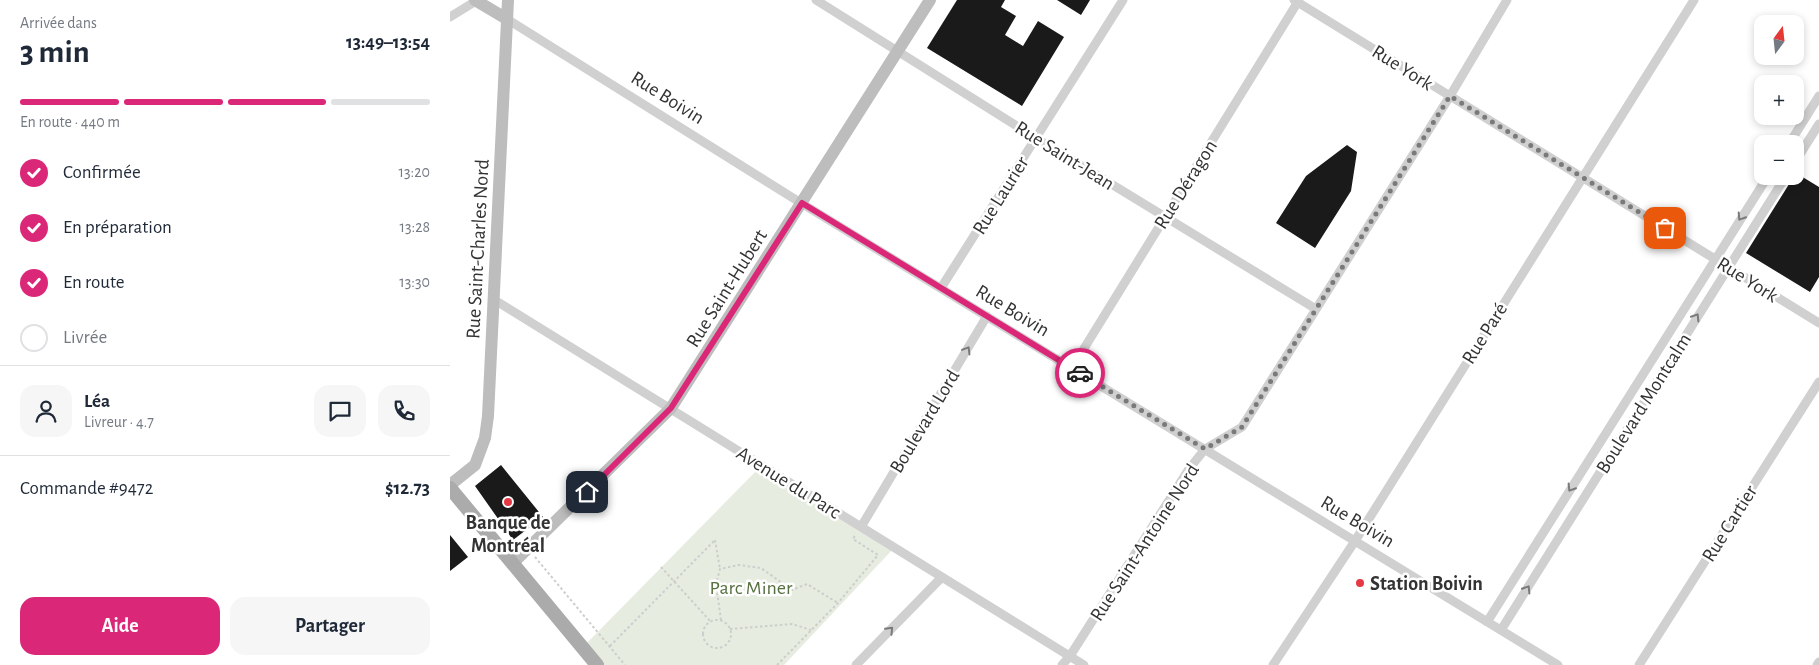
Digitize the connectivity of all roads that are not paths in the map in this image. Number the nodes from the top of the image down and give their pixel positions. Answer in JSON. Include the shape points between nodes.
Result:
{"nodes":[{"id":1,"x":475,"y":0,"type":"edge"},
{"id":2,"x":508,"y":0,"type":"edge"},
{"id":3,"x":816,"y":0,"type":"edge"},
{"id":4,"x":930,"y":0,"type":"edge"},
{"id":5,"x":1123,"y":0,"type":"edge"},
{"id":6,"x":1508,"y":0,"type":"edge"},
{"id":7,"x":1694,"y":0,"type":"edge"},
{"id":8,"x":1297,"y":1,"type":"edge"},
{"id":9,"x":450,"y":17,"type":"edge"},
{"id":10,"x":507,"y":18,"type":"junction"},
{"id":11,"x":898,"y":51,"type":"junction"},
{"id":12,"x":1450,"y":96,"type":"junction"},
{"id":13,"x":1819,"y":96,"type":"edge"},
{"id":14,"x":1819,"y":124,"type":"edge"},
{"id":15,"x":1794,"y":135,"type":"edge"},
{"id":16,"x":1036,"y":138,"type":"junction"},
{"id":17,"x":1804,"y":148,"type":"edge"},
{"id":18,"x":1582,"y":177,"type":"junction"},
{"id":19,"x":1762,"y":185,"type":"edge"},
{"id":20,"x":1780,"y":185,"type":"edge"},
{"id":21,"x":802,"y":203,"type":"junction"},
{"id":22,"x":1164,"y":216,"type":"junction"},
{"id":23,"x":1715,"y":259,"type":"junction"},
{"id":24,"x":1728,"y":266,"type":"junction"},
{"id":25,"x":941,"y":288,"type":"junction"},
{"id":26,"x":493,"y":299,"type":"junction"},
{"id":27,"x":1316,"y":309,"type":"junction"},
{"id":28,"x":987,"y":316,"type":"junction"},
{"id":29,"x":1819,"y":323,"type":"edge"},
{"id":30,"x":1072,"y":368,"type":"junction"},
{"id":31,"x":1819,"y":382,"type":"edge"},
{"id":32,"x":671,"y":408,"type":"junction"},
{"id":33,"x":1205,"y":449,"type":"junction"},
{"id":34,"x":450,"y":487,"type":"edge"},
{"id":35,"x":861,"y":527,"type":"junction"},
{"id":36,"x":1355,"y":541,"type":"junction"},
{"id":37,"x":513,"y":563,"type":"junction"},
{"id":38,"x":942,"y":577,"type":"junction"},
{"id":39,"x":1487,"y":622,"type":"junction"},
{"id":40,"x":1501,"y":630,"type":"junction"},
{"id":41,"x":1070,"y":656,"type":"junction"},
{"id":42,"x":1542,"y":661,"type":"edge"},
{"id":43,"x":597,"y":665,"type":"edge"},
{"id":44,"x":856,"y":665,"type":"edge"},
{"id":45,"x":1062,"y":665,"type":"edge"},
{"id":46,"x":1084,"y":665,"type":"edge"},
{"id":47,"x":1273,"y":665,"type":"edge"},
{"id":48,"x":1558,"y":665,"type":"edge"},
{"id":49,"x":1639,"y":665,"type":"edge"}],
"edges":[{"from":1,"to":9,"type":"street"},
{"from":1,"to":10,"type":"street","name":"Rue Boivin"},
{"from":2,"to":10,"type":"street","name":"Rue Saint-Charles Nord"},
{"from":3,"to":11,"type":"street","name":"Rue Saint-Jean"},
{"from":4,"to":11,"type":"street","name":"Rue Saint-Hubert"},
{"from":5,"to":16,"type":"street","name":"Rue Laurier"},
{"from":6,"to":12,"type":"street","name":"Rue Saint-Antoine Nord"},
{"from":7,"to":18,"type":"street","name":"Rue Paré"},
{"from":8,"to":12,"type":"street","name":"Rue York"},
{"from":8,"to":22,"type":"street","name":"Rue Déragon"},
{"from":10,"to":21,"type":"street","name":"Rue Boivin"},
{"from":10,"to":26,"type":"street","name":"Rue Saint-Charles Nord"},
{"from":11,"to":16,"type":"street","name":"Rue Saint-Jean"},
{"from":11,"to":21,"type":"street","name":"Rue Saint-Hubert"},
{"from":12,"to":18,"type":"street","name":"Rue York"},
{"from":12,"to":27,"type":"street","name":"Rue Saint-Antoine Nord"},
{"from":13,"to":15,"type":"street"},
{"from":14,"to":17,"type":"street"},
{"from":16,"to":22,"type":"street","name":"Rue Saint-Jean"},
{"from":16,"to":25,"type":"street","name":"Rue Laurier"},
{"from":18,"to":23,"type":"street","name":"Rue York"},
{"from":18,"to":36,"type":"street","name":"Rue Paré"},
{"from":19,"to":23,"type":"street","name":"Boulevard Montcalm","one_way":true},
{"from":20,"to":24,"type":"street","name":"Boulevard Montcalm"},
{"from":21,"to":25,"type":"street","name":"Rue Boivin"},
{"from":21,"to":32,"type":"street","name":"Rue Saint-Hubert"},
{"from":22,"to":27,"type":"street","name":"Rue Saint-Jean"},
{"from":22,"to":30,"type":"street","name":"Rue Déragon"},
{"from":23,"to":24,"type":"street","name":"Rue York"},
{"from":23,"to":39,"type":"street","name":"Boulevard Montcalm","one_way":true},
{"from":24,"to":29,"type":"street","name":"Rue York"},
{"from":40,"to":24,"type":"street","name":"Boulevard Montcalm","one_way":true},
{"from":25,"to":28,"type":"street","name":"Rue Boivin"},
{"from":26,"to":32,"type":"street","name":"Avenue du Parc"},
{"from":26,"to":34,"type":"street","name":"Rue Saint-Charles Nord","via":[[488,416],[484,438],[474,465]]},
{"from":27,"to":33,"type":"street","name":"Rue Saint-Antoine Nord","via":[[1242,427]]},
{"from":28,"to":30,"type":"street","name":"Rue Boivin"},
{"from":35,"to":28,"type":"street","name":"Boulevard Lord","one_way":true},
{"from":30,"to":33,"type":"street","name":"Rue Boivin"},
{"from":31,"to":49,"type":"street","name":"Rue Cartier"},
{"from":32,"to":35,"type":"street","name":"Avenue du Parc"},
{"from":32,"to":37,"type":"street","name":"Rue Saint-Hubert"},
{"from":33,"to":36,"type":"street","name":"Rue Boivin"},
{"from":33,"to":41,"type":"street","name":"Rue Saint-Antoine Nord"},
{"from":34,"to":37,"type":"main road"},
{"from":35,"to":38,"type":"street","name":"Avenue du Parc"},
{"from":36,"to":39,"type":"street","name":"Rue Boivin"},
{"from":36,"to":47,"type":"street","name":"Rue Paré"},
{"from":37,"to":43,"type":"main road"},
{"from":38,"to":41,"type":"street","name":"Avenue du Parc"},
{"from":44,"to":38,"type":"street","one_way":true},
{"from":39,"to":40,"type":"street","name":"Rue Boivin"},
{"from":40,"to":42,"type":"street","name":"Rue Boivin"},
{"from":41,"to":45,"type":"street","name":"Rue Saint-Antoine Nord"},
{"from":41,"to":46,"type":"street","name":"Avenue du Parc"},
{"from":42,"to":48,"type":"street","name":"Rue Boivin"}]}
